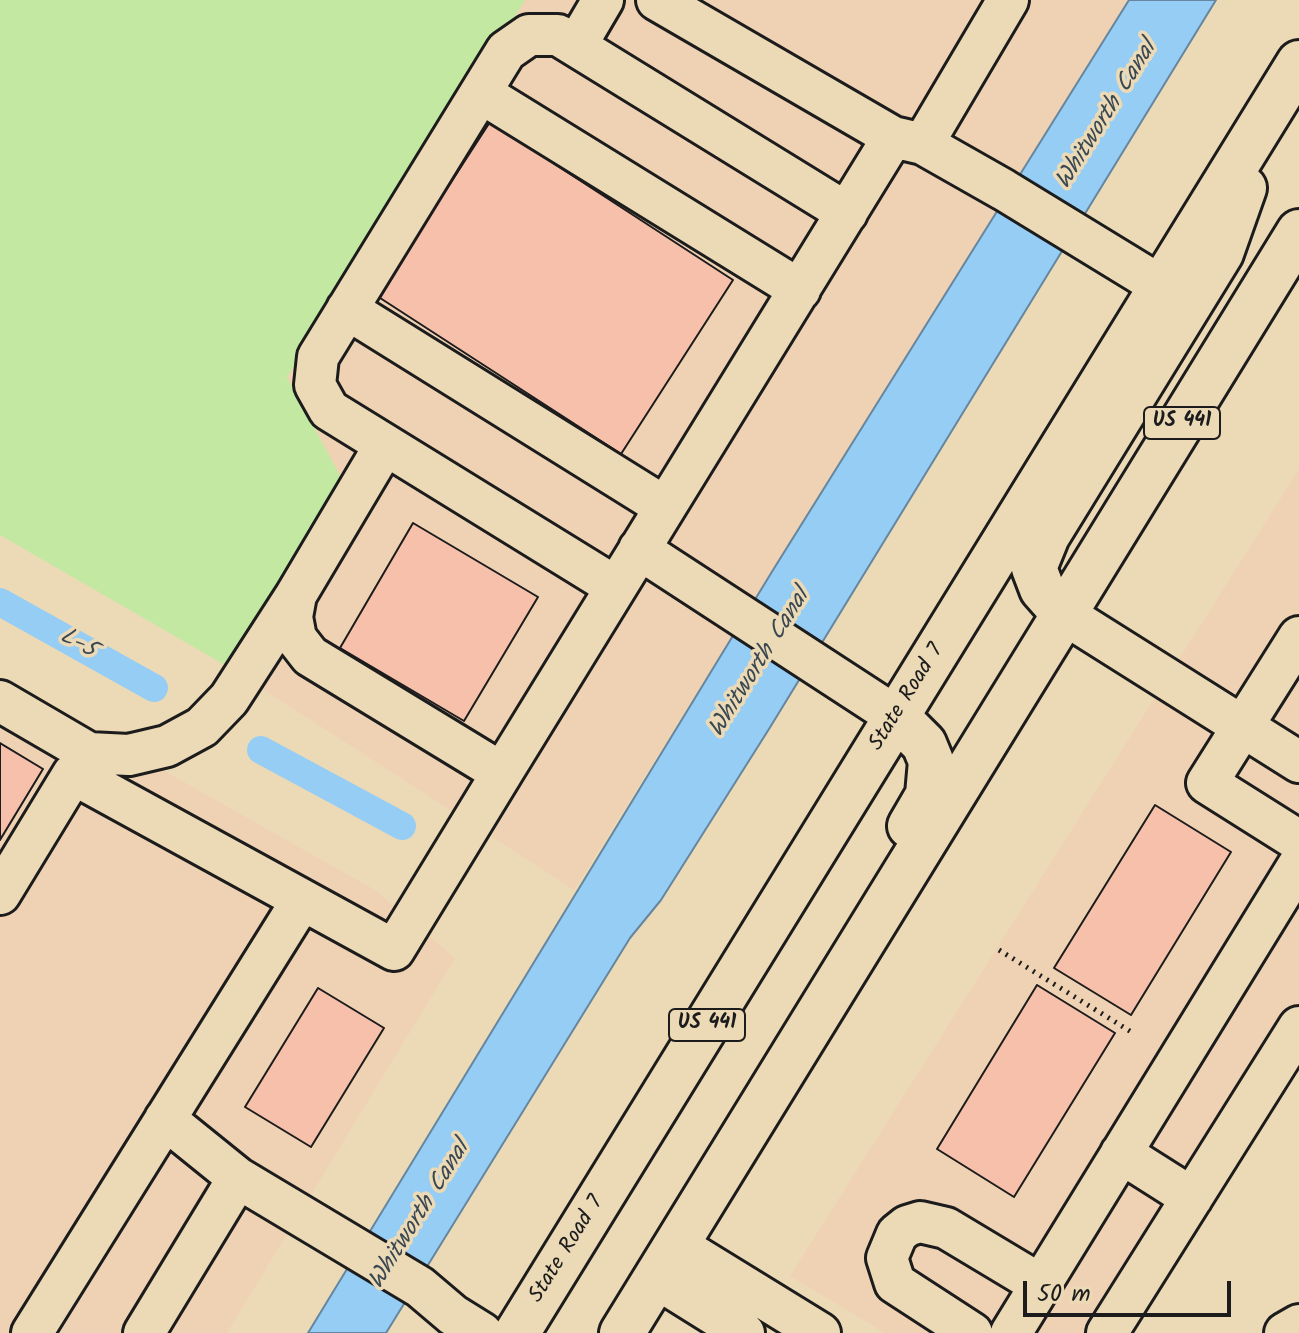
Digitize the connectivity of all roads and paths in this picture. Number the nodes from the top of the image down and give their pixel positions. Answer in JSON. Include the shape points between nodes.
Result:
{"nodes":[{"id":1,"x":603,"y":0,"type":"edge"},
{"id":2,"x":657,"y":0,"type":"edge"},
{"id":3,"x":1008,"y":0,"type":"edge"},
{"id":4,"x":576,"y":46,"type":"junction"},
{"id":5,"x":1299,"y":63,"type":"edge"},
{"id":6,"x":481,"y":93,"type":"junction"},
{"id":7,"x":908,"y":141,"type":"junction"},
{"id":8,"x":1250,"y":142,"type":"junction"},
{"id":9,"x":847,"y":213,"type":"junction"},
{"id":10,"x":1299,"y":232,"type":"edge"},
{"id":11,"x":1161,"y":286,"type":"junction"},
{"id":12,"x":800,"y":290,"type":"junction"},
{"id":13,"x":347,"y":309,"type":"junction"},
{"id":14,"x":385,"y":445,"type":"junction"},
{"id":15,"x":665,"y":507,"type":"junction"},
{"id":16,"x":639,"y":549,"type":"junction"},
{"id":17,"x":616,"y":587,"type":"junction"},
{"id":18,"x":296,"y":595,"type":"junction"},
{"id":19,"x":1064,"y":614,"type":"junction"},
{"id":20,"x":1299,"y":637,"type":"edge"},
{"id":21,"x":1288,"y":679,"type":"edge"},
{"id":22,"x":0,"y":701,"type":"edge"},
{"id":23,"x":897,"y":717,"type":"junction"},
{"id":24,"x":1243,"y":727,"type":"junction"},
{"id":25,"x":0,"y":729,"type":"edge"},
{"id":26,"x":1299,"y":762,"type":"edge"},
{"id":27,"x":81,"y":764,"type":"junction"},
{"id":28,"x":502,"y":773,"type":"junction"},
{"id":29,"x":1299,"y":841,"type":"edge"},
{"id":30,"x":1299,"y":864,"type":"edge"},
{"id":31,"x":0,"y":894,"type":"edge"},
{"id":32,"x":302,"y":900,"type":"junction"},
{"id":33,"x":999,"y":950,"type":"dead end"},
{"id":34,"x":854,"y":956,"type":"junction"},
{"id":35,"x":1299,"y":1027,"type":"edge"},
{"id":36,"x":1133,"y":1033,"type":"dead end"},
{"id":37,"x":165,"y":1119,"type":"junction"},
{"id":38,"x":1121,"y":1153,"type":"junction"},
{"id":39,"x":238,"y":1178,"type":"junction"},
{"id":40,"x":1192,"y":1198,"type":"junction"},
{"id":41,"x":667,"y":1262,"type":"junction"},
{"id":42,"x":1041,"y":1285,"type":"junction"},
{"id":43,"x":444,"y":1310,"type":"edge"},
{"id":44,"x":1299,"y":1325,"type":"edge"},
{"id":45,"x":40,"y":1330,"type":"edge"},
{"id":46,"x":144,"y":1333,"type":"edge"},
{"id":47,"x":517,"y":1333,"type":"edge"},
{"id":48,"x":622,"y":1333,"type":"edge"},
{"id":49,"x":744,"y":1333,"type":"edge"},
{"id":50,"x":820,"y":1333,"type":"edge"},
{"id":51,"x":972,"y":1333,"type":"edge"},
{"id":52,"x":1011,"y":1333,"type":"edge"},
{"id":53,"x":1107,"y":1333,"type":"edge"},
{"id":54,"x":1285,"y":1333,"type":"edge"}],
"edges":[{"from":1,"to":4,"type":"street"},
{"from":2,"to":7,"type":"street"},
{"from":3,"to":7,"type":"street"},
{"from":4,"to":6,"type":"street","via":[[558,35],[529,35],[506,51]]},
{"from":4,"to":9,"type":"street"},
{"from":5,"to":8,"type":"main road","name":"State Road 7","number":"US 441"},
{"from":6,"to":12,"type":"street"},
{"from":6,"to":13,"type":"street"},
{"from":7,"to":9,"type":"street"},
{"from":7,"to":11,"type":"street","via":[[1004,190]]},
{"from":8,"to":11,"type":"main road","name":"State Road 7","number":"US 441"},
{"from":8,"to":19,"type":"main road","via":[[1244,191],[1221,253],[1047,536],[1034,568],[1042,589]]},
{"from":9,"to":12,"type":"street"},
{"from":10,"to":19,"type":"main road","number":"US 441"},
{"from":11,"to":23,"type":"main road","name":"State Road 7","number":"US 441"},
{"from":12,"to":15,"type":"street"},
{"from":13,"to":14,"type":"street","via":[[318,357],[315,385],[329,410]]},
{"from":13,"to":15,"type":"street"},
{"from":14,"to":17,"type":"street"},
{"from":14,"to":18,"type":"street"},
{"from":15,"to":16,"type":"street"},
{"from":16,"to":17,"type":"street"},
{"from":16,"to":23,"type":"street"},
{"from":17,"to":28,"type":"street"},
{"from":18,"to":27,"type":"street","via":[[229,699],[202,727],[167,746]]},
{"from":18,"to":28,"type":"street","via":[[296,638],[310,656]]},
{"from":19,"to":24,"type":"street"},
{"from":19,"to":34,"type":"main road","number":"US 441"},
{"from":20,"to":21,"type":"street"},
{"from":21,"to":24,"type":"street"},
{"from":22,"to":27,"type":"street"},
{"from":23,"to":34,"type":"main road","via":[[928,753],[928,795],[880,875]]},
{"from":23,"to":47,"type":"main road","name":"State Road 7","number":"US 441"},
{"from":24,"to":26,"type":"street"},
{"from":24,"to":29,"type":"street","via":[[1207,783]]},
{"from":25,"to":27,"type":"street"},
{"from":27,"to":31,"type":"street"},
{"from":27,"to":32,"type":"street"},
{"from":28,"to":32,"type":"street","via":[[394,950]]},
{"from":30,"to":38,"type":"street"},
{"from":32,"to":37,"type":"street"},
{"from":33,"to":36,"type":"path"},
{"from":34,"to":41,"type":"main road","number":"US 441"},
{"from":35,"to":40,"type":"street"},
{"from":37,"to":39,"type":"street"},
{"from":37,"to":45,"type":"street"},
{"from":38,"to":40,"type":"street"},
{"from":38,"to":42,"type":"street"},
{"from":39,"to":43,"type":"street"},
{"from":39,"to":46,"type":"street"},
{"from":40,"to":53,"type":"street"},
{"from":41,"to":48,"type":"main road","number":"US 441"},
{"from":41,"to":49,"type":"street"},
{"from":41,"to":50,"type":"street"},
{"from":42,"to":51,"type":"street","via":[[946,1228],[920,1222],[907,1226],[897,1234],[887,1258],[895,1283]]},
{"from":42,"to":52,"type":"street"},
{"from":44,"to":54,"type":"street"}]}
